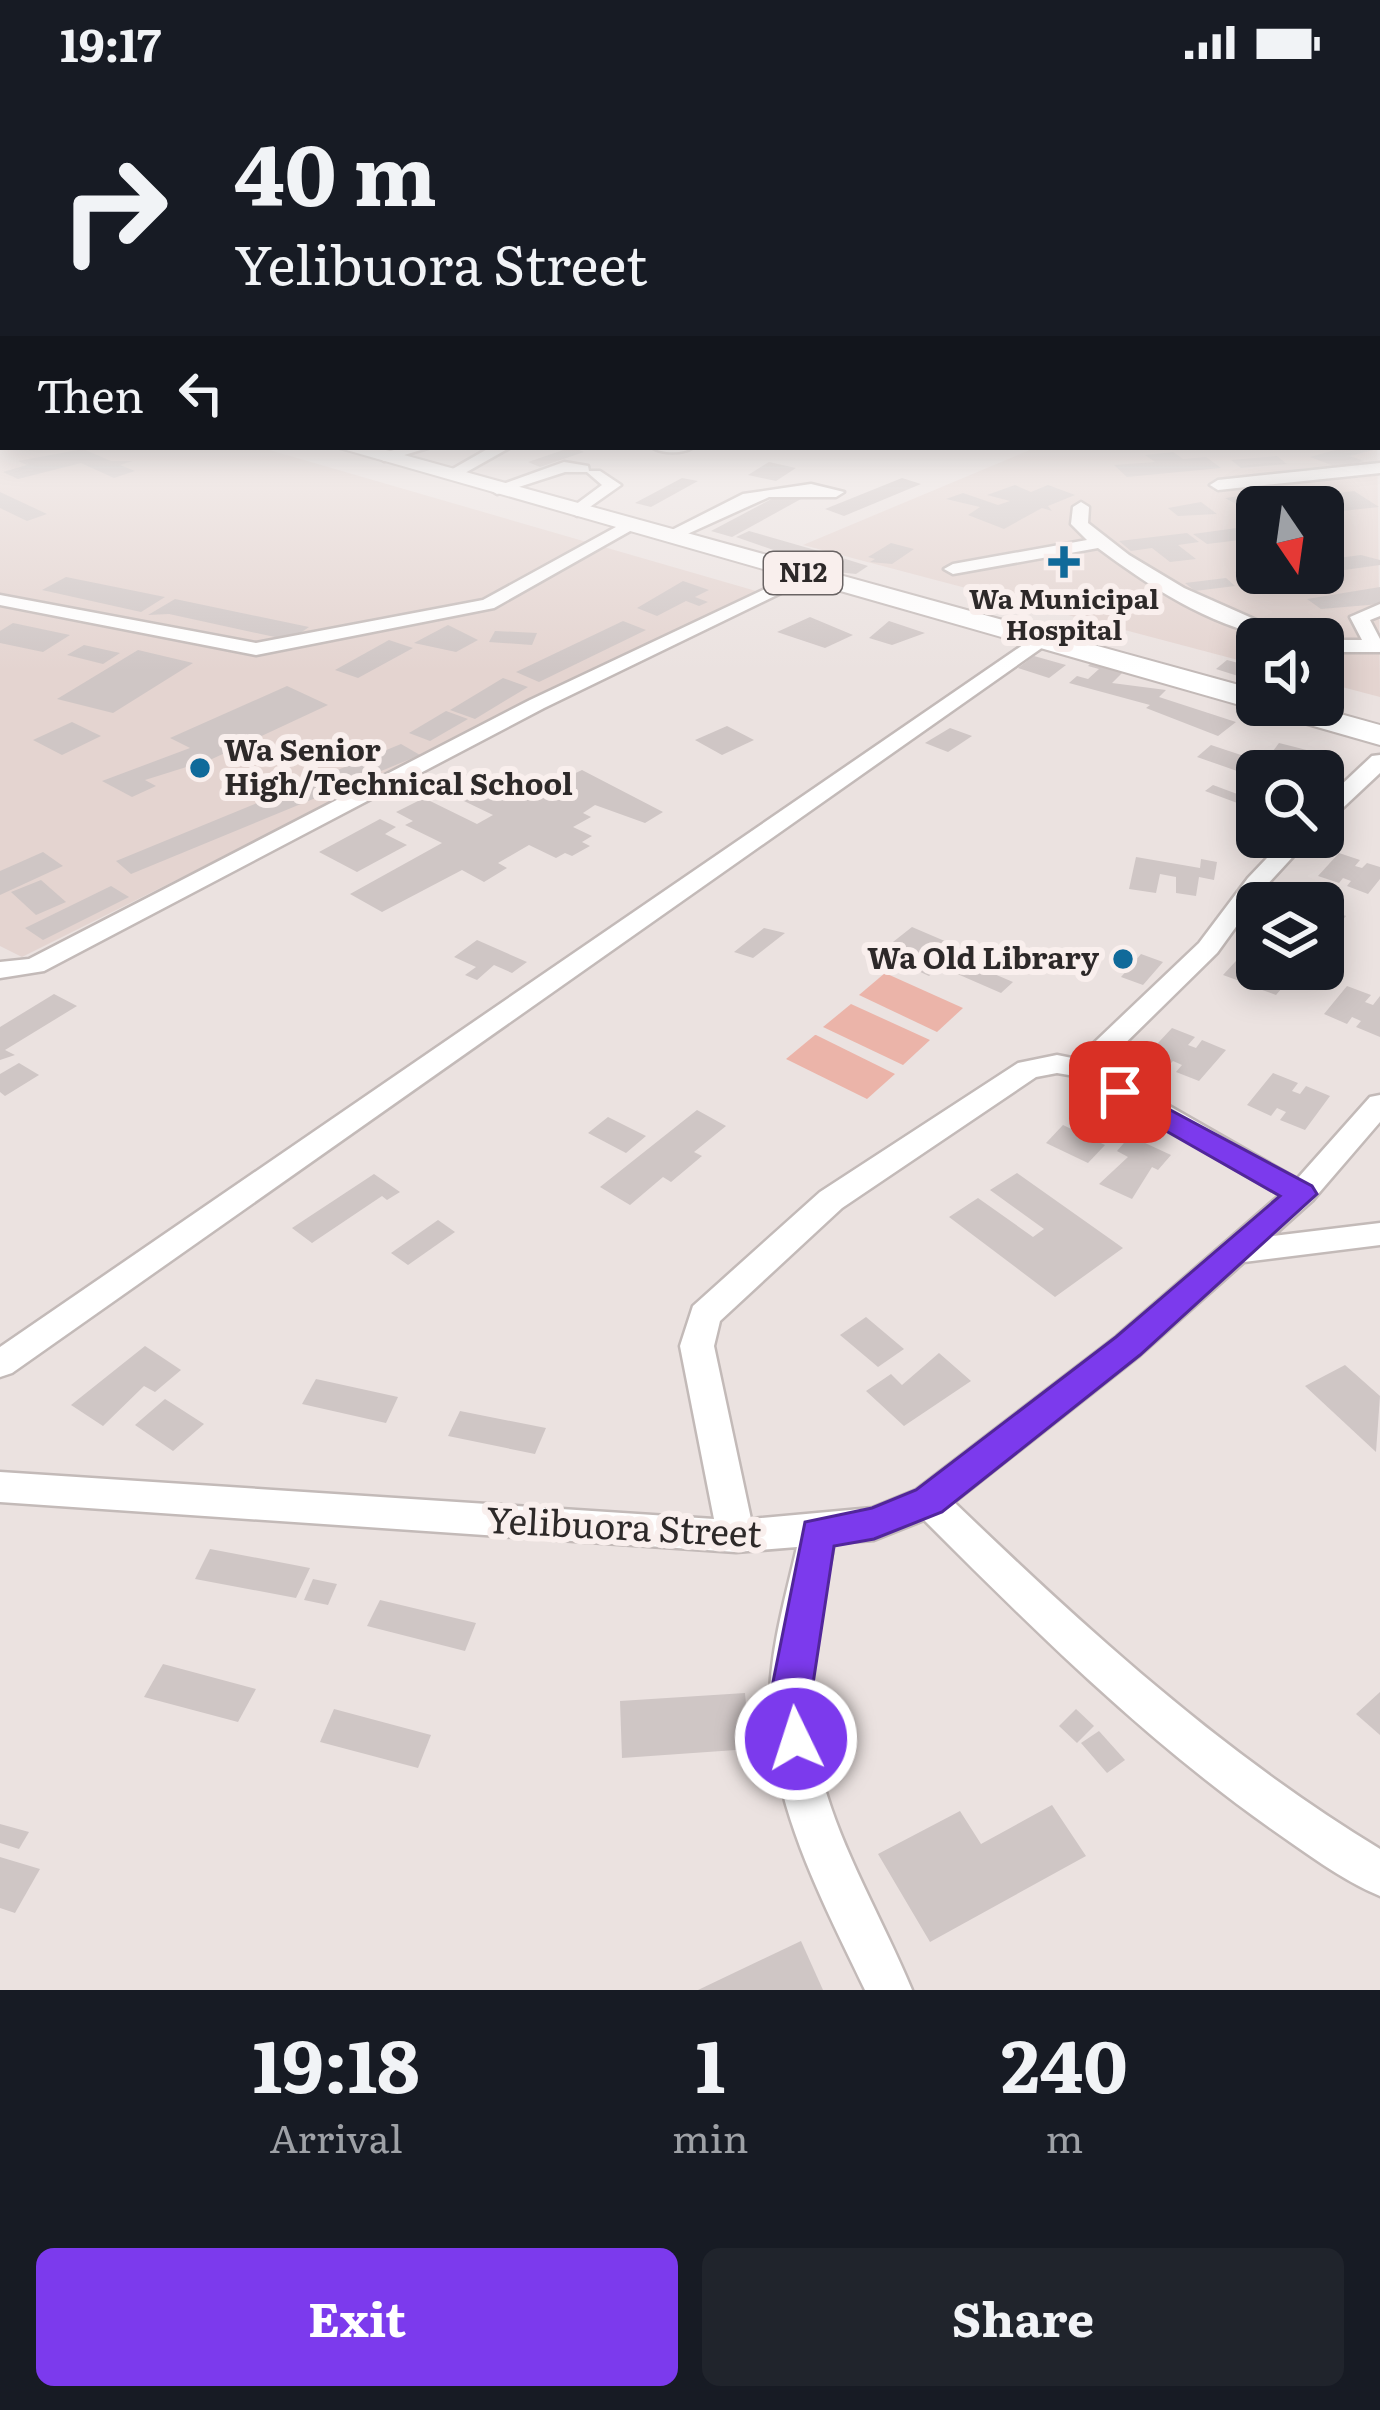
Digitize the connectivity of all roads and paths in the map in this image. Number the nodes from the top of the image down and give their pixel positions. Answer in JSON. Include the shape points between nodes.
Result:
{"nodes":[{"id":1,"x":511,"y":493,"type":"edge"},
{"id":2,"x":602,"y":493,"type":"edge"},
{"id":3,"x":754,"y":493,"type":"edge"},
{"id":4,"x":1081,"y":507,"type":"dead end"},
{"id":5,"x":578,"y":511,"type":"junction"},
{"id":6,"x":632,"y":526,"type":"junction"},
{"id":7,"x":668,"y":536,"type":"junction"},
{"id":8,"x":1098,"y":543,"type":"junction"},
{"id":9,"x":953,"y":568,"type":"dead end"},
{"id":10,"x":809,"y":575,"type":"junction"},
{"id":11,"x":0,"y":600,"type":"edge"},
{"id":12,"x":1380,"y":610,"type":"edge"},
{"id":13,"x":1238,"y":618,"type":"edge"},
{"id":14,"x":1043,"y":640,"type":"junction"},
{"id":15,"x":1344,"y":646,"type":"edge"},
{"id":16,"x":1377,"y":646,"type":"edge"},
{"id":17,"x":1236,"y":694,"type":"edge"},
{"id":18,"x":1344,"y":725,"type":"edge"},
{"id":19,"x":1380,"y":735,"type":"edge"},
{"id":20,"x":1380,"y":761,"type":"edge"},
{"id":21,"x":1344,"y":794,"type":"edge"},
{"id":22,"x":1280,"y":858,"type":"edge"},
{"id":23,"x":0,"y":970,"type":"edge"},
{"id":24,"x":1084,"y":1070,"type":"junction"},
{"id":25,"x":1380,"y":1104,"type":"edge"},
{"id":26,"x":1301,"y":1194,"type":"junction"},
{"id":27,"x":1380,"y":1234,"type":"edge"},
{"id":28,"x":1243,"y":1251,"type":"junction"},
{"id":29,"x":0,"y":1364,"type":"edge"},
{"id":30,"x":0,"y":1486,"type":"edge"},
{"id":31,"x":929,"y":1501,"type":"junction"},
{"id":32,"x":818,"y":1533,"type":"junction"},
{"id":33,"x":736,"y":1536,"type":"junction"},
{"id":34,"x":1380,"y":1874,"type":"edge"},
{"id":35,"x":889,"y":1990,"type":"edge"}],
"edges":[{"from":1,"to":5,"type":"highway","number":"N12"},
{"from":2,"to":5,"type":"street"},
{"from":3,"to":7,"type":"street"},
{"from":4,"to":8,"type":"street","via":[[1078,524]]},
{"from":5,"to":6,"type":"highway","number":"N12"},
{"from":6,"to":7,"type":"highway","number":"N12"},
{"from":6,"to":11,"type":"street","via":[[488,604],[256,649]]},
{"from":7,"to":10,"type":"highway","number":"N12"},
{"from":8,"to":9,"type":"street"},
{"from":8,"to":13,"type":"street"},
{"from":10,"to":14,"type":"highway","number":"N12"},
{"from":10,"to":23,"type":"street","via":[[537,704],[34,966]]},
{"from":12,"to":16,"type":"street","via":[[1359,617]]},
{"from":14,"to":17,"type":"highway","number":"N12"},
{"from":14,"to":29,"type":"street"},
{"from":15,"to":16,"type":"street"},
{"from":18,"to":19,"type":"highway"},
{"from":20,"to":21,"type":"street"},
{"from":22,"to":24,"type":"street","via":[[1208,948]]},
{"from":24,"to":26,"type":"street"},
{"from":24,"to":33,"type":"street","via":[[1028,1069],[831,1200],[705,1315],[697,1346]]},
{"from":25,"to":26,"type":"street","name":"Yelibuora Street"},
{"from":26,"to":28,"type":"street","name":"Yelibuora Street"},
{"from":27,"to":28,"type":"street"},
{"from":28,"to":31,"type":"street","name":"Yelibuora Street"},
{"from":30,"to":33,"type":"street","name":"Yelibuora Street"},
{"from":31,"to":32,"type":"street","name":"Yelibuora Street"},
{"from":31,"to":34,"type":"street","via":[[1079,1649],[1316,1837]]},
{"from":32,"to":33,"type":"street","name":"Yelibuora Street"},
{"from":32,"to":35,"type":"street","via":[[790,1697],[802,1782],[844,1899]]}]}
